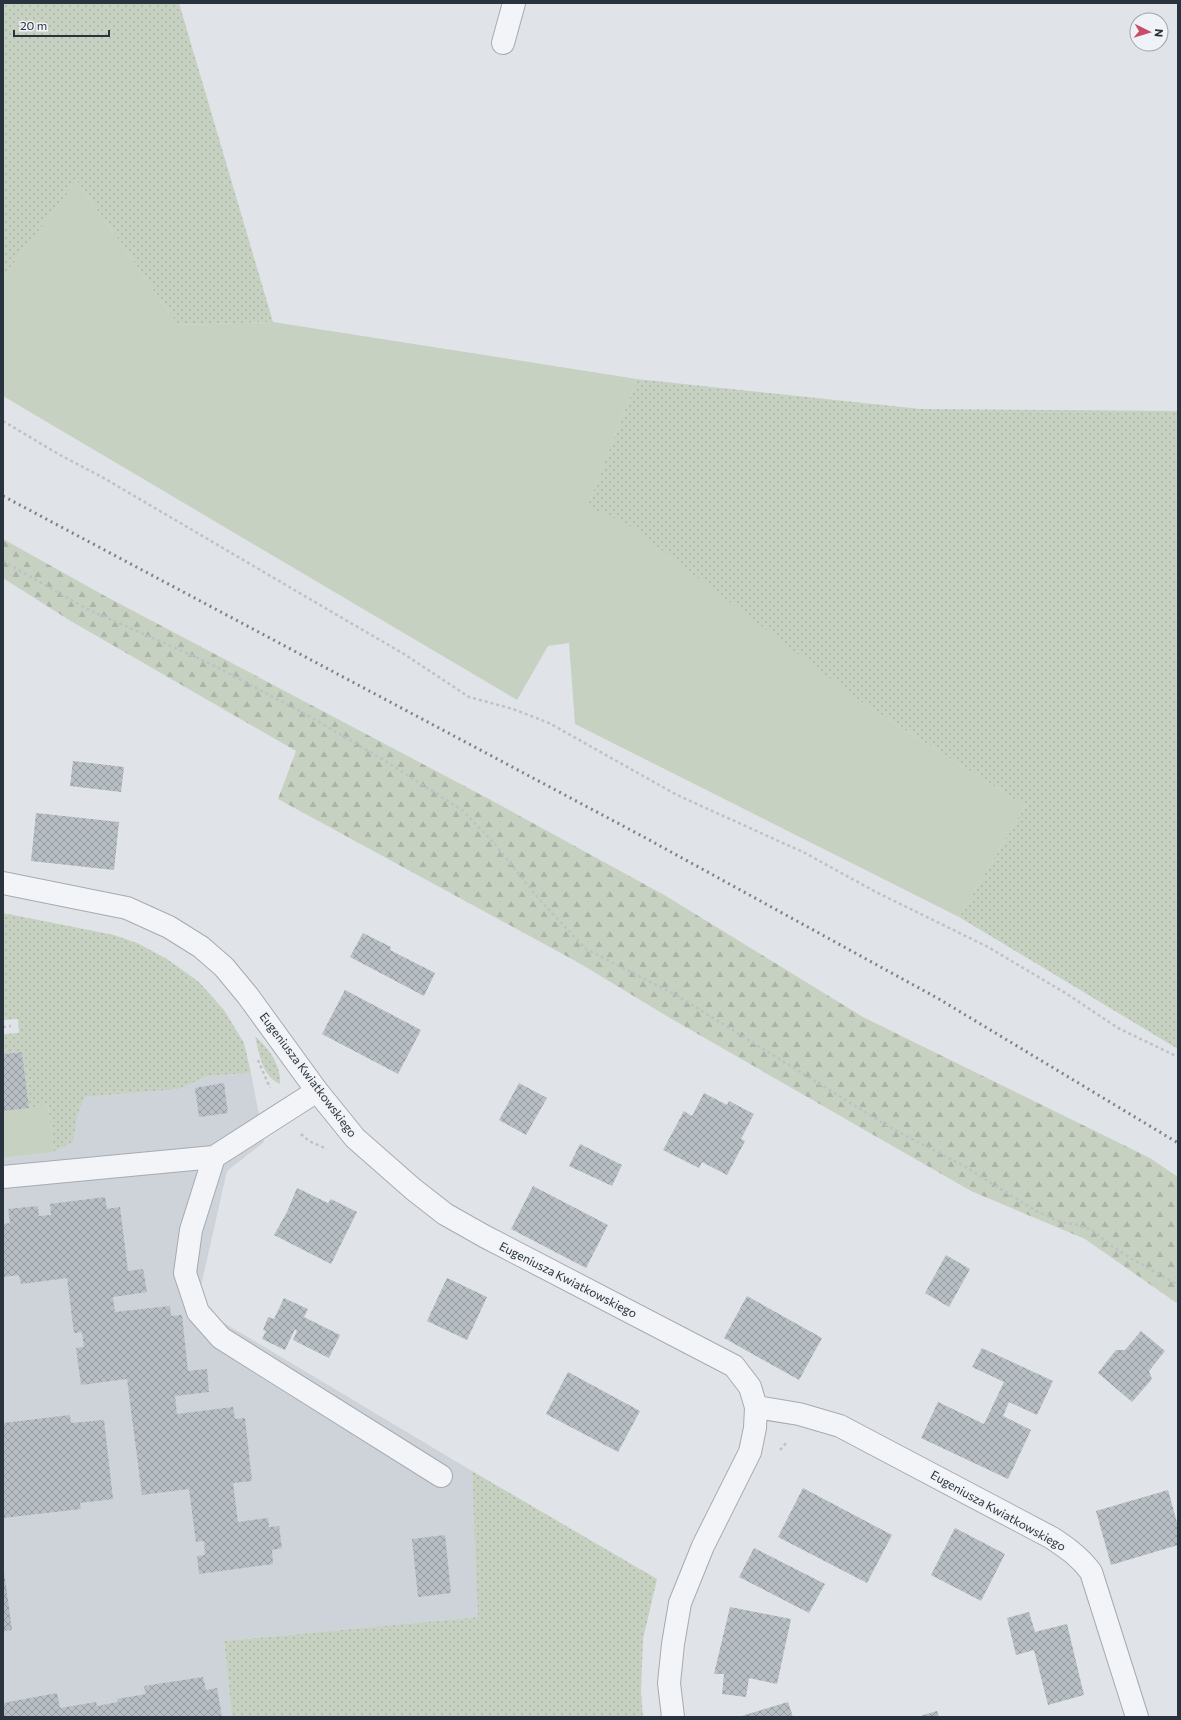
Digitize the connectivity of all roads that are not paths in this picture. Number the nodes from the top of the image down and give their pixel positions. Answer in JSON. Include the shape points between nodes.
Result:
{"nodes":[{"id":1,"x":514,"y":3,"type":"edge"},
{"id":2,"x":503,"y":43,"type":"dead end"},
{"id":3,"x":3,"y":883,"type":"edge"},
{"id":4,"x":317,"y":1091,"type":"junction"},
{"id":5,"x":214,"y":1157,"type":"junction"},
{"id":6,"x":3,"y":1177,"type":"edge"},
{"id":7,"x":756,"y":1407,"type":"junction"},
{"id":8,"x":441,"y":1476,"type":"dead end"},
{"id":9,"x":673,"y":1717,"type":"edge"},
{"id":10,"x":1137,"y":1717,"type":"edge"}],
"edges":[{"from":1,"to":2,"type":"street"},
{"from":3,"to":4,"type":"street","name":"Eugeniusza Kwiatkowskiego","via":[[127,908],[169,927],[201,948],[224,967],[248,996]]},
{"from":4,"to":5,"type":"street"},
{"from":4,"to":7,"type":"street","name":"Eugeniusza Kwiatkowskiego","via":[[355,1138],[445,1214],[734,1366],[750,1387]]},
{"from":5,"to":6,"type":"street"},
{"from":5,"to":8,"type":"street","via":[[191,1230],[185,1273],[198,1312],[221,1338]]},
{"from":7,"to":9,"type":"street","name":"Eugeniusza Kwiatkowskiego","via":[[750,1452],[703,1546],[680,1603],[669,1683]]},
{"from":7,"to":10,"type":"street","name":"Eugeniusza Kwiatkowskiego","via":[[799,1414],[840,1426],[1052,1538],[1073,1552],[1091,1572]]}]}
